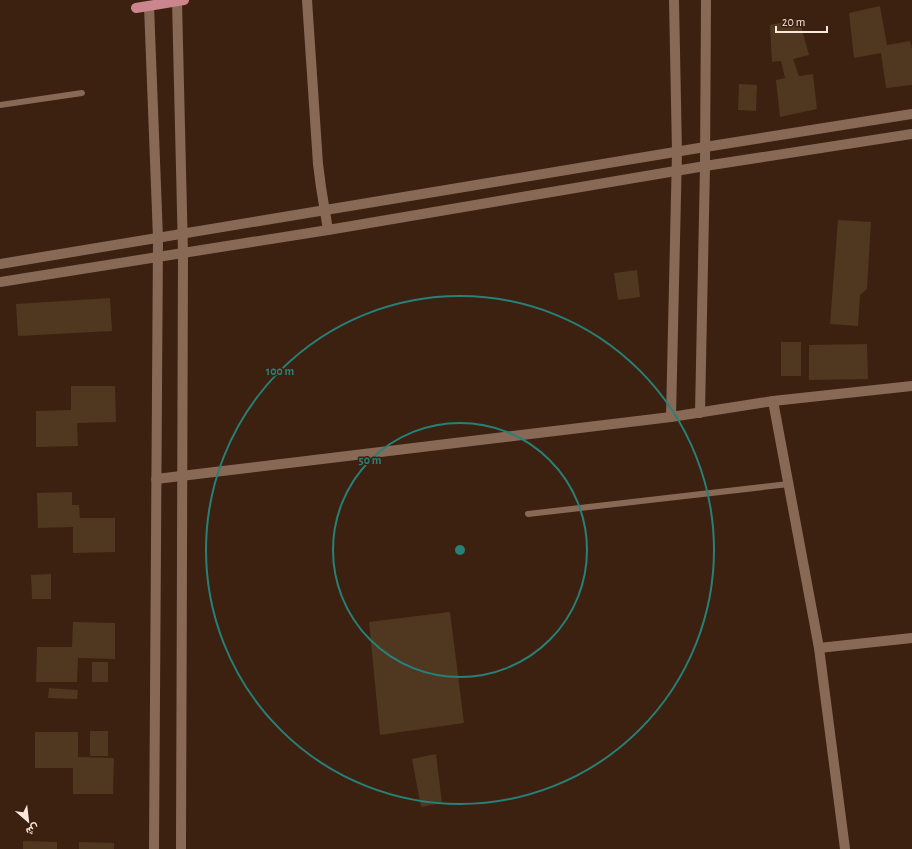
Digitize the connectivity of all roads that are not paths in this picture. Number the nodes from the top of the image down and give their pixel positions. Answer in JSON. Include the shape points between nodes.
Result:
{"nodes":[{"id":1,"x":308,"y":0,"type":"edge"},
{"id":2,"x":674,"y":0,"type":"edge"},
{"id":3,"x":706,"y":0,"type":"edge"},
{"id":4,"x":181,"y":1,"type":"edge"},
{"id":5,"x":149,"y":6,"type":"junction"},
{"id":6,"x":136,"y":8,"type":"dead end"},
{"id":7,"x":82,"y":93,"type":"dead end"},
{"id":8,"x":0,"y":105,"type":"edge"},
{"id":9,"x":912,"y":114,"type":"edge"},
{"id":10,"x":912,"y":134,"type":"edge"},
{"id":11,"x":705,"y":147,"type":"junction"},
{"id":12,"x":677,"y":152,"type":"junction"},
{"id":13,"x":705,"y":166,"type":"junction"},
{"id":14,"x":676,"y":171,"type":"junction"},
{"id":15,"x":325,"y":211,"type":"junction"},
{"id":16,"x":328,"y":230,"type":"junction"},
{"id":17,"x":183,"y":234,"type":"junction"},
{"id":18,"x":158,"y":238,"type":"junction"},
{"id":19,"x":183,"y":253,"type":"junction"},
{"id":20,"x":158,"y":257,"type":"junction"},
{"id":21,"x":0,"y":264,"type":"edge"},
{"id":22,"x":0,"y":282,"type":"edge"},
{"id":23,"x":912,"y":386,"type":"edge"},
{"id":24,"x":773,"y":401,"type":"junction"},
{"id":25,"x":700,"y":413,"type":"junction"},
{"id":26,"x":671,"y":417,"type":"junction"},
{"id":27,"x":182,"y":476,"type":"junction"},
{"id":28,"x":156,"y":479,"type":"junction"},
{"id":29,"x":789,"y":484,"type":"junction"},
{"id":30,"x":528,"y":514,"type":"dead end"},
{"id":31,"x":912,"y":638,"type":"edge"},
{"id":32,"x":819,"y":648,"type":"junction"},
{"id":33,"x":154,"y":849,"type":"edge"},
{"id":34,"x":181,"y":849,"type":"edge"},
{"id":35,"x":845,"y":849,"type":"edge"}],
"edges":[{"from":1,"to":15,"type":"street","via":[[318,164]]},
{"from":2,"to":12,"type":"street"},
{"from":3,"to":11,"type":"street"},
{"from":4,"to":5,"type":"main road"},
{"from":4,"to":17,"type":"street"},
{"from":5,"to":6,"type":"main road"},
{"from":5,"to":18,"type":"street"},
{"from":7,"to":8,"type":"lane"},
{"from":9,"to":11,"type":"street"},
{"from":10,"to":13,"type":"street"},
{"from":11,"to":12,"type":"street"},
{"from":11,"to":13,"type":"street"},
{"from":12,"to":14,"type":"street"},
{"from":12,"to":15,"type":"street"},
{"from":13,"to":14,"type":"street"},
{"from":13,"to":25,"type":"street"},
{"from":14,"to":16,"type":"street"},
{"from":14,"to":26,"type":"street"},
{"from":15,"to":16,"type":"street"},
{"from":15,"to":17,"type":"street"},
{"from":16,"to":19,"type":"street"},
{"from":17,"to":18,"type":"street"},
{"from":17,"to":19,"type":"street"},
{"from":18,"to":20,"type":"street"},
{"from":18,"to":21,"type":"street"},
{"from":19,"to":20,"type":"street"},
{"from":19,"to":27,"type":"street"},
{"from":20,"to":22,"type":"street"},
{"from":20,"to":28,"type":"street"},
{"from":23,"to":24,"type":"street"},
{"from":24,"to":25,"type":"street"},
{"from":24,"to":29,"type":"street"},
{"from":25,"to":26,"type":"street"},
{"from":26,"to":27,"type":"street"},
{"from":27,"to":28,"type":"street"},
{"from":27,"to":34,"type":"street"},
{"from":28,"to":33,"type":"street"},
{"from":29,"to":30,"type":"lane"},
{"from":29,"to":32,"type":"street"},
{"from":31,"to":32,"type":"street"},
{"from":32,"to":35,"type":"street"}]}
